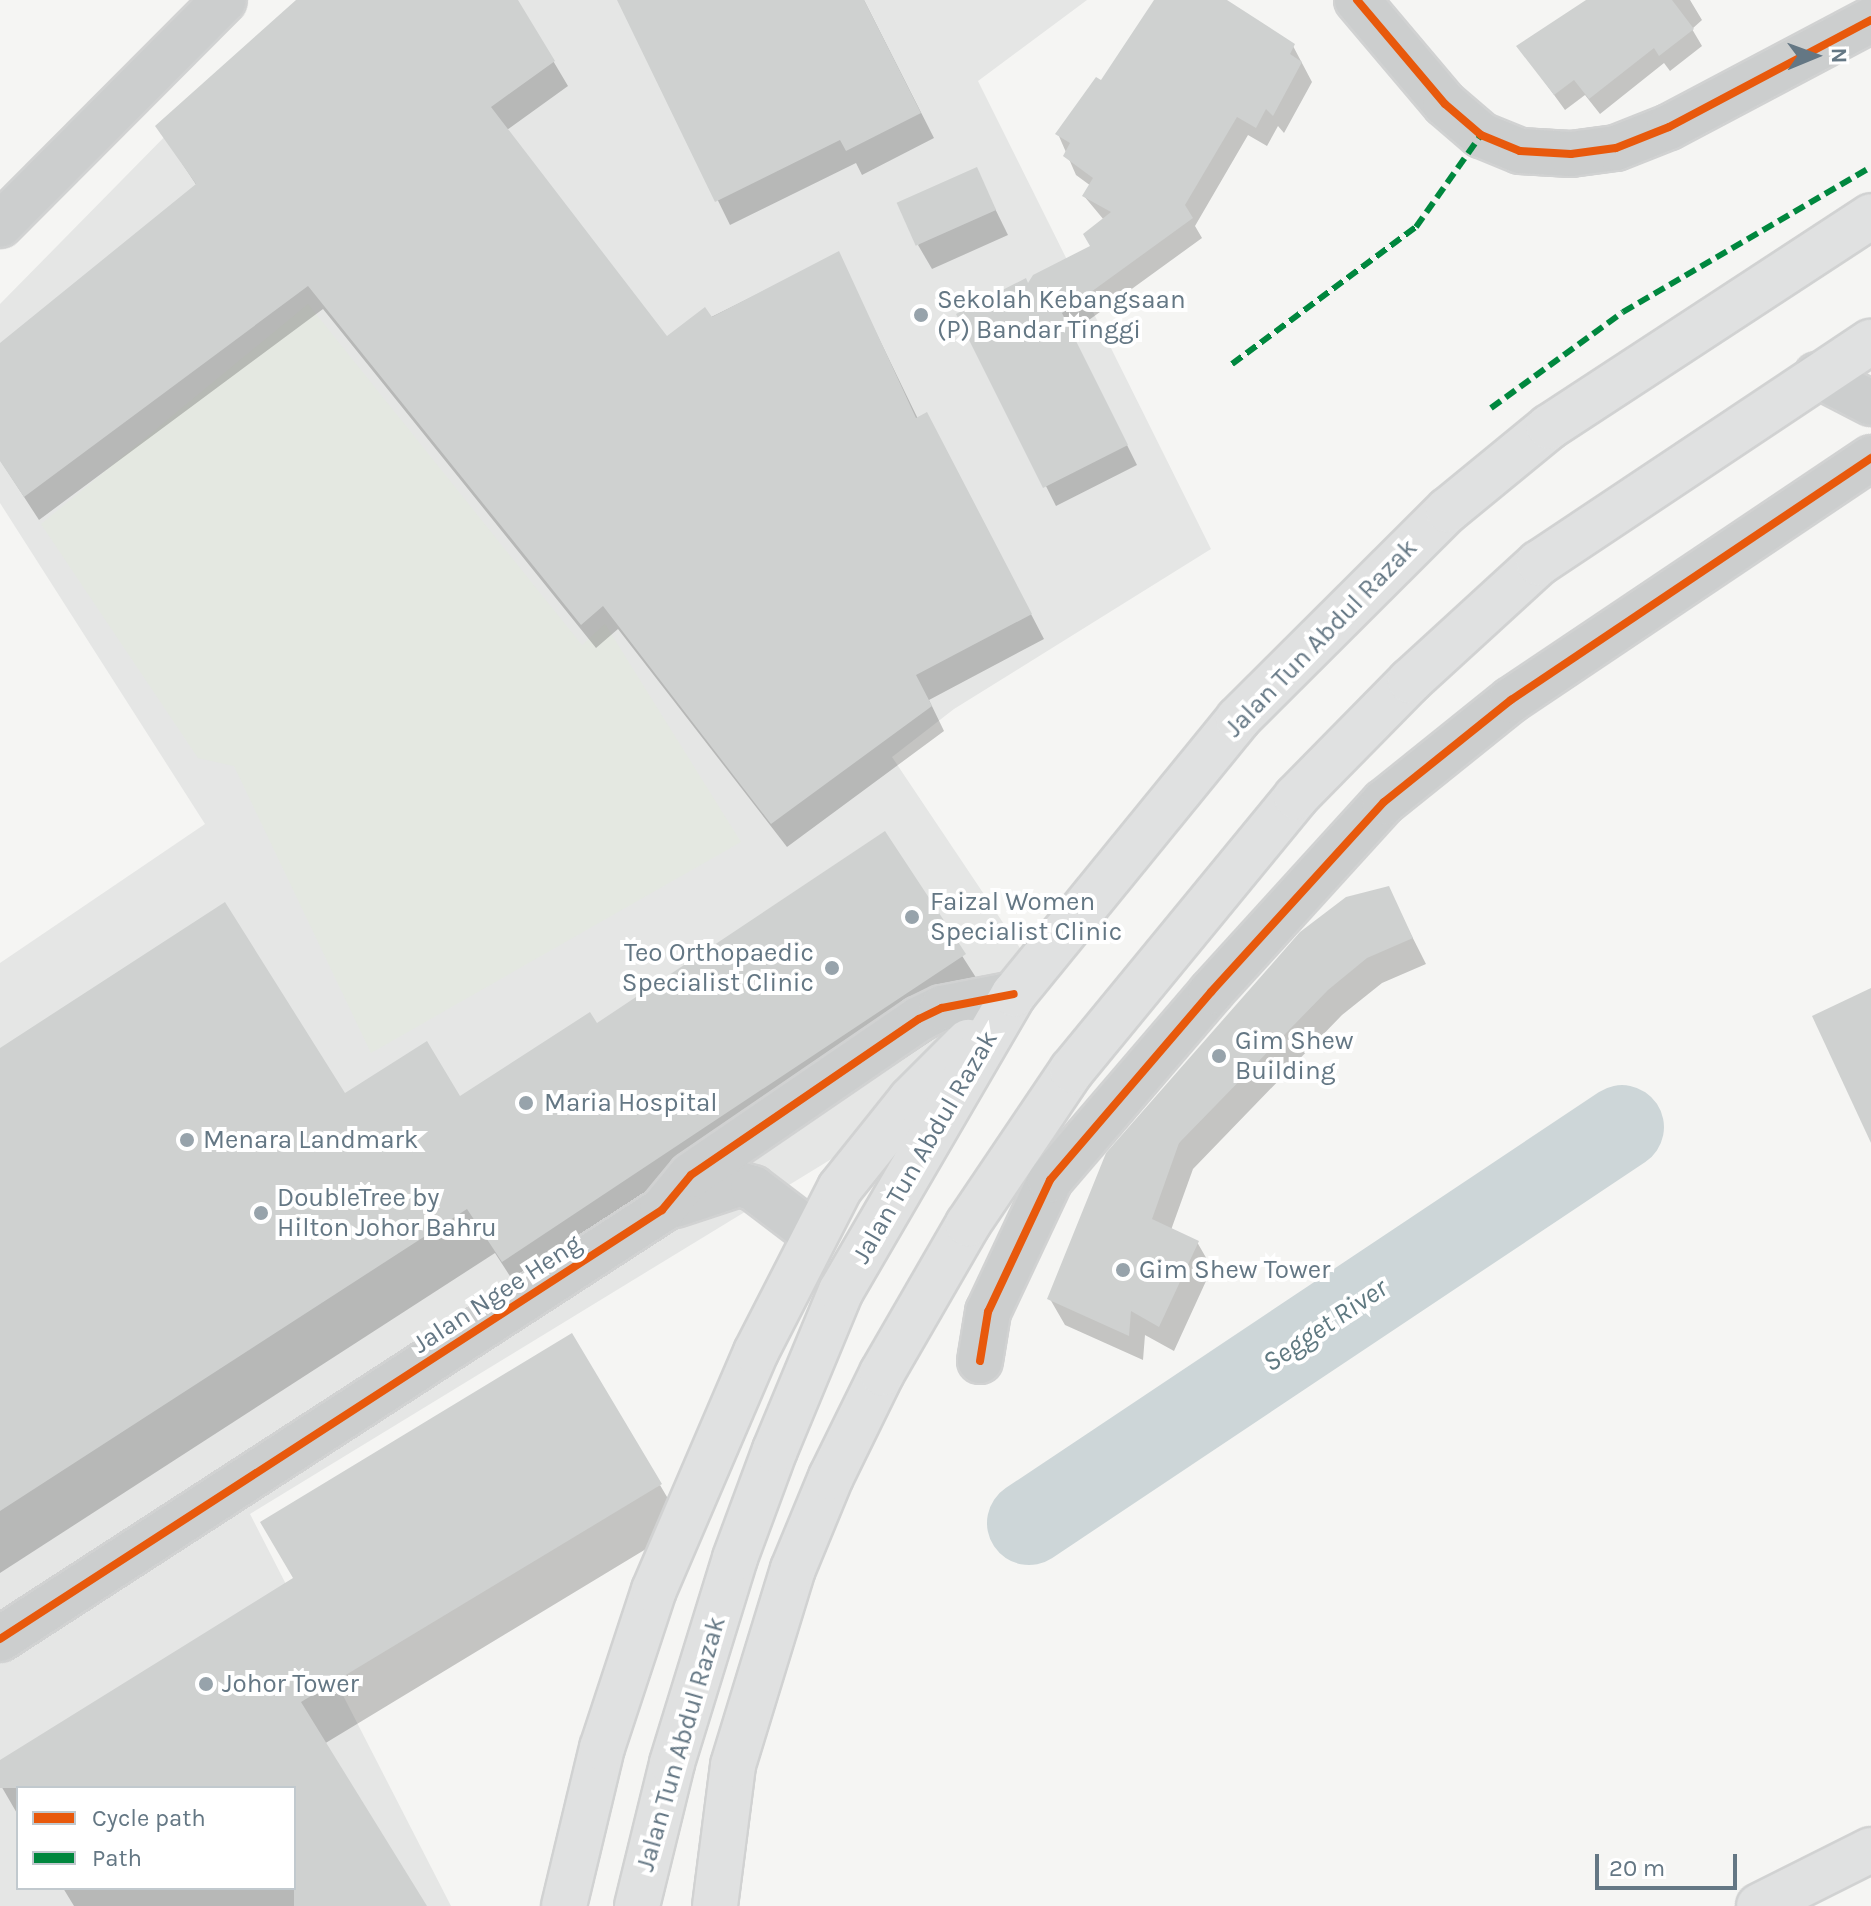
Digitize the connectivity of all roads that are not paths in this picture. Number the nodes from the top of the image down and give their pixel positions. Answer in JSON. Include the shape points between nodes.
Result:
{"nodes":[{"id":1,"x":224,"y":0,"type":"edge"},
{"id":2,"x":1357,"y":0,"type":"edge"},
{"id":3,"x":1871,"y":20,"type":"edge"},
{"id":4,"x":1871,"y":216,"type":"edge"},
{"id":5,"x":0,"y":225,"type":"edge"},
{"id":6,"x":1871,"y":342,"type":"edge"},
{"id":7,"x":1817,"y":375,"type":"junction"},
{"id":8,"x":1871,"y":403,"type":"edge"},
{"id":9,"x":1871,"y":458,"type":"edge"},
{"id":10,"x":1014,"y":994,"type":"junction"},
{"id":11,"x":662,"y":1210,"type":"junction"},
{"id":12,"x":815,"y":1235,"type":"junction"},
{"id":13,"x":980,"y":1361,"type":"dead end"},
{"id":14,"x":0,"y":1639,"type":"edge"},
{"id":15,"x":1871,"y":1850,"type":"edge"},
{"id":16,"x":564,"y":1906,"type":"edge"},
{"id":17,"x":637,"y":1906,"type":"edge"},
{"id":18,"x":715,"y":1906,"type":"edge"},
{"id":19,"x":1759,"y":1906,"type":"edge"}],
"edges":[{"from":1,"to":5,"type":"street"},
{"from":2,"to":3,"type":"street","via":[[1445,104],[1481,135],[1520,151],[1571,154],[1616,148],[1669,127]]},
{"from":4,"to":10,"type":"highway","name":"Jalan Tun Abdul Razak","via":[[1549,427],[1448,510],[1238,719]]},
{"from":6,"to":7,"type":"highway"},
{"from":7,"to":8,"type":"street"},
{"from":7,"to":18,"type":"highway","via":[[1539,563],[1410,681],[1296,797],[1072,1070],[968,1224],[882,1373],[831,1477],[793,1569],[733,1765]]},
{"from":9,"to":13,"type":"street","via":[[1511,700],[1384,802],[1050,1180],[988,1312]]},
{"from":10,"to":11,"type":"street","name":"Jalan Ngee Heng","via":[[942,1008],[919,1019],[691,1175]]},
{"from":10,"to":12,"type":"highway","via":[[911,1099],[840,1188]]},
{"from":10,"to":17,"type":"highway","name":"Jalan Tun Abdul Razak","via":[[841,1291],[811,1363],[735,1558],[672,1763]]},
{"from":11,"to":12,"type":"street","via":[[739,1184],[753,1188]]},
{"from":11,"to":14,"type":"street","name":"Jalan Ngee Heng"},
{"from":12,"to":16,"type":"highway","via":[[756,1352],[654,1590],[602,1748]]},
{"from":15,"to":19,"type":"highway"}]}
